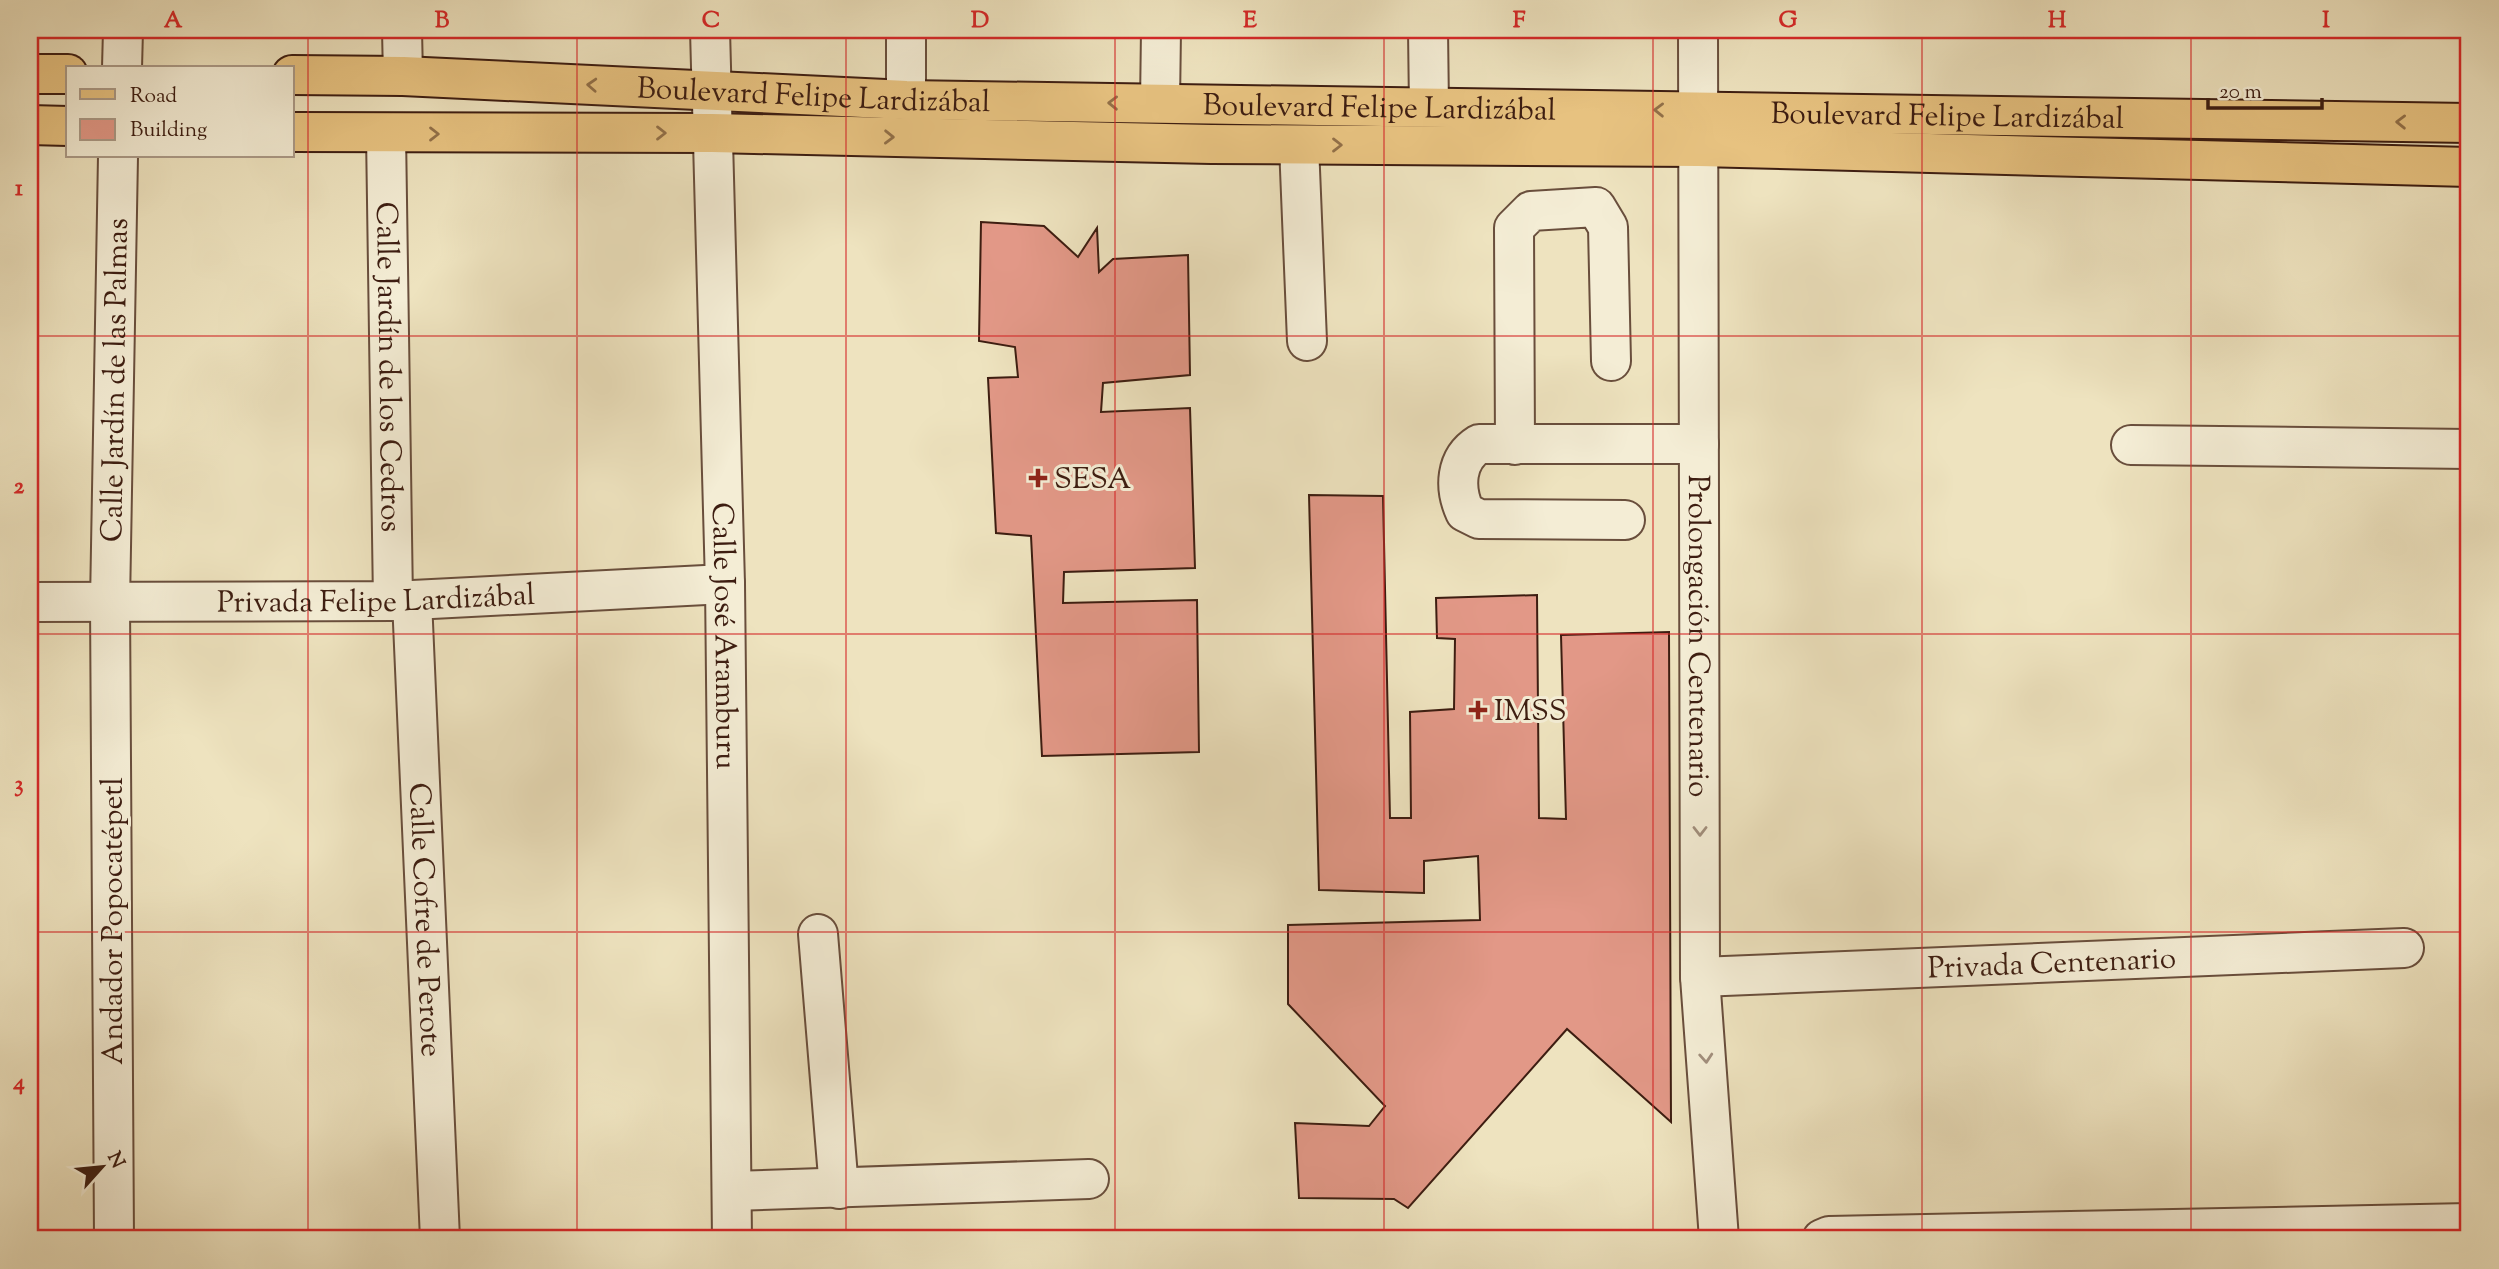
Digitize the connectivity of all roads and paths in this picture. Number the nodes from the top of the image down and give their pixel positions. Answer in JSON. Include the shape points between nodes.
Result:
{"nodes":[{"id":1,"x":123,"y":30,"type":"edge"},
{"id":2,"x":402,"y":30,"type":"edge"},
{"id":3,"x":710,"y":30,"type":"edge"},
{"id":4,"x":906,"y":30,"type":"edge"},
{"id":5,"x":1161,"y":30,"type":"edge"},
{"id":6,"x":1428,"y":30,"type":"edge"},
{"id":7,"x":1698,"y":30,"type":"edge"},
{"id":8,"x":122,"y":66,"type":"edge"},
{"id":9,"x":30,"y":74,"type":"edge"},
{"id":10,"x":66,"y":74,"type":"edge"},
{"id":11,"x":294,"y":75,"type":"edge"},
{"id":12,"x":403,"y":76,"type":"junction"},
{"id":13,"x":711,"y":90,"type":"junction"},
{"id":14,"x":906,"y":100,"type":"junction"},
{"id":15,"x":1160,"y":103,"type":"junction"},
{"id":16,"x":1210,"y":104,"type":"junction"},
{"id":17,"x":1429,"y":107,"type":"junction"},
{"id":18,"x":2165,"y":118,"type":"junction"},
{"id":19,"x":2469,"y":123,"type":"edge"},
{"id":20,"x":30,"y":125,"type":"edge"},
{"id":21,"x":66,"y":126,"type":"edge"},
{"id":22,"x":1699,"y":129,"type":"junction"},
{"id":23,"x":294,"y":132,"type":"edge"},
{"id":24,"x":712,"y":133,"type":"junction"},
{"id":25,"x":386,"y":134,"type":"junction"},
{"id":26,"x":1211,"y":144,"type":"junction"},
{"id":27,"x":1299,"y":145,"type":"junction"},
{"id":28,"x":118,"y":158,"type":"edge"},
{"id":29,"x":2166,"y":159,"type":"junction"},
{"id":30,"x":2469,"y":167,"type":"edge"},
{"id":31,"x":1307,"y":341,"type":"dead end"},
{"id":32,"x":1611,"y":361,"type":"dead end"},
{"id":33,"x":1515,"y":444,"type":"junction"},
{"id":34,"x":1699,"y":444,"type":"junction"},
{"id":35,"x":2131,"y":445,"type":"dead end"},
{"id":36,"x":2469,"y":449,"type":"edge"},
{"id":37,"x":1625,"y":520,"type":"dead end"},
{"id":38,"x":724,"y":584,"type":"junction"},
{"id":39,"x":403,"y":600,"type":"junction"},
{"id":40,"x":30,"y":602,"type":"edge"},
{"id":41,"x":110,"y":603,"type":"junction"},
{"id":42,"x":818,"y":934,"type":"dead end"},
{"id":43,"x":2404,"y":948,"type":"dead end"},
{"id":44,"x":1700,"y":977,"type":"junction"},
{"id":45,"x":1088,"y":1179,"type":"dead end"},
{"id":46,"x":839,"y":1189,"type":"junction"},
{"id":47,"x":732,"y":1191,"type":"junction"},
{"id":48,"x":2469,"y":1223,"type":"edge"},
{"id":49,"x":2227,"y":1234,"type":"edge"},
{"id":50,"x":114,"y":1239,"type":"edge"},
{"id":51,"x":440,"y":1239,"type":"edge"},
{"id":52,"x":732,"y":1239,"type":"edge"},
{"id":53,"x":1719,"y":1239,"type":"edge"},
{"id":54,"x":1822,"y":1239,"type":"edge"}],
"edges":[{"from":1,"to":8,"type":"street"},
{"from":2,"to":12,"type":"street"},
{"from":3,"to":13,"type":"street","name":"Calle José Aramburu"},
{"from":4,"to":14,"type":"street"},
{"from":5,"to":15,"type":"street"},
{"from":6,"to":17,"type":"street"},
{"from":7,"to":22,"type":"street","name":"Prolongación Centenario"},
{"from":9,"to":10,"type":"main road"},
{"from":11,"to":12,"type":"main road","name":"Boulevard Felipe Lardizábal"},
{"from":13,"to":12,"type":"main road","name":"Boulevard Felipe Lardizábal","one_way":true},
{"from":13,"to":14,"type":"main road","name":"Boulevard Felipe Lardizábal"},
{"from":13,"to":24,"type":"street","name":"Calle José Aramburu"},
{"from":15,"to":14,"type":"main road","name":"Boulevard Felipe Lardizábal","one_way":true},
{"from":15,"to":16,"type":"main road","name":"Boulevard Felipe Lardizábal"},
{"from":16,"to":17,"type":"main road","name":"Boulevard Felipe Lardizábal"},
{"from":16,"to":26,"type":"main road"},
{"from":22,"to":17,"type":"main road","name":"Boulevard Felipe Lardizábal","one_way":true},
{"from":19,"to":18,"type":"main road","name":"Boulevard Felipe Lardizábal","one_way":true},
{"from":18,"to":22,"type":"main road","name":"Boulevard Felipe Lardizábal"},
{"from":18,"to":29,"type":"main road"},
{"from":20,"to":21,"type":"main road"},
{"from":27,"to":22,"type":"main road","name":"Boulevard Felipe Lardizábal","one_way":true},
{"from":22,"to":29,"type":"main road","name":"Boulevard Felipe Lardizábal"},
{"from":22,"to":34,"type":"street","name":"Prolongación Centenario"},
{"from":23,"to":25,"type":"main road","name":"Boulevard Felipe Lardizábal"},
{"from":25,"to":24,"type":"main road","name":"Boulevard Felipe Lardizábal","one_way":true},
{"from":24,"to":26,"type":"main road","name":"Boulevard Felipe Lardizábal","one_way":true},
{"from":24,"to":38,"type":"street","name":"Calle José Aramburu"},
{"from":25,"to":39,"type":"street","name":"Calle Jardín de los Cedros"},
{"from":26,"to":27,"type":"main road","name":"Boulevard Felipe Lardizábal"},
{"from":27,"to":31,"type":"street"},
{"from":28,"to":41,"type":"street","name":"Calle Jardín de las Palmas"},
{"from":29,"to":30,"type":"main road","name":"Boulevard Felipe Lardizábal"},
{"from":32,"to":33,"type":"street","via":[[1608,227],[1596,207],[1531,211],[1514,228]]},
{"from":33,"to":34,"type":"street"},
{"from":33,"to":37,"type":"street","via":[[1479,444],[1466,452],[1460,466],[1460,500],[1465,512],[1479,519]]},
{"from":34,"to":44,"type":"street","name":"Prolongación Centenario","one_way":true},
{"from":35,"to":36,"type":"street"},
{"from":38,"to":39,"type":"street","name":"Privada Felipe Lardizábal"},
{"from":38,"to":47,"type":"street","name":"Calle José Aramburu"},
{"from":39,"to":41,"type":"street","name":"Privada Felipe Lardizábal"},
{"from":39,"to":51,"type":"street","name":"Calle Cofre de Perote"},
{"from":40,"to":41,"type":"street","name":"Privada Felipe Lardizábal"},
{"from":41,"to":50,"type":"street","name":"Andador Popocatépetl"},
{"from":42,"to":46,"type":"street"},
{"from":43,"to":44,"type":"street","name":"Privada Centenario"},
{"from":44,"to":53,"type":"street","name":"Prolongación Centenario","one_way":true},
{"from":45,"to":46,"type":"street"},
{"from":46,"to":47,"type":"street"},
{"from":47,"to":52,"type":"street","name":"Calle José Aramburu"},
{"from":48,"to":49,"type":"street"},
{"from":49,"to":54,"type":"street","via":[[1982,1231]]}]}
